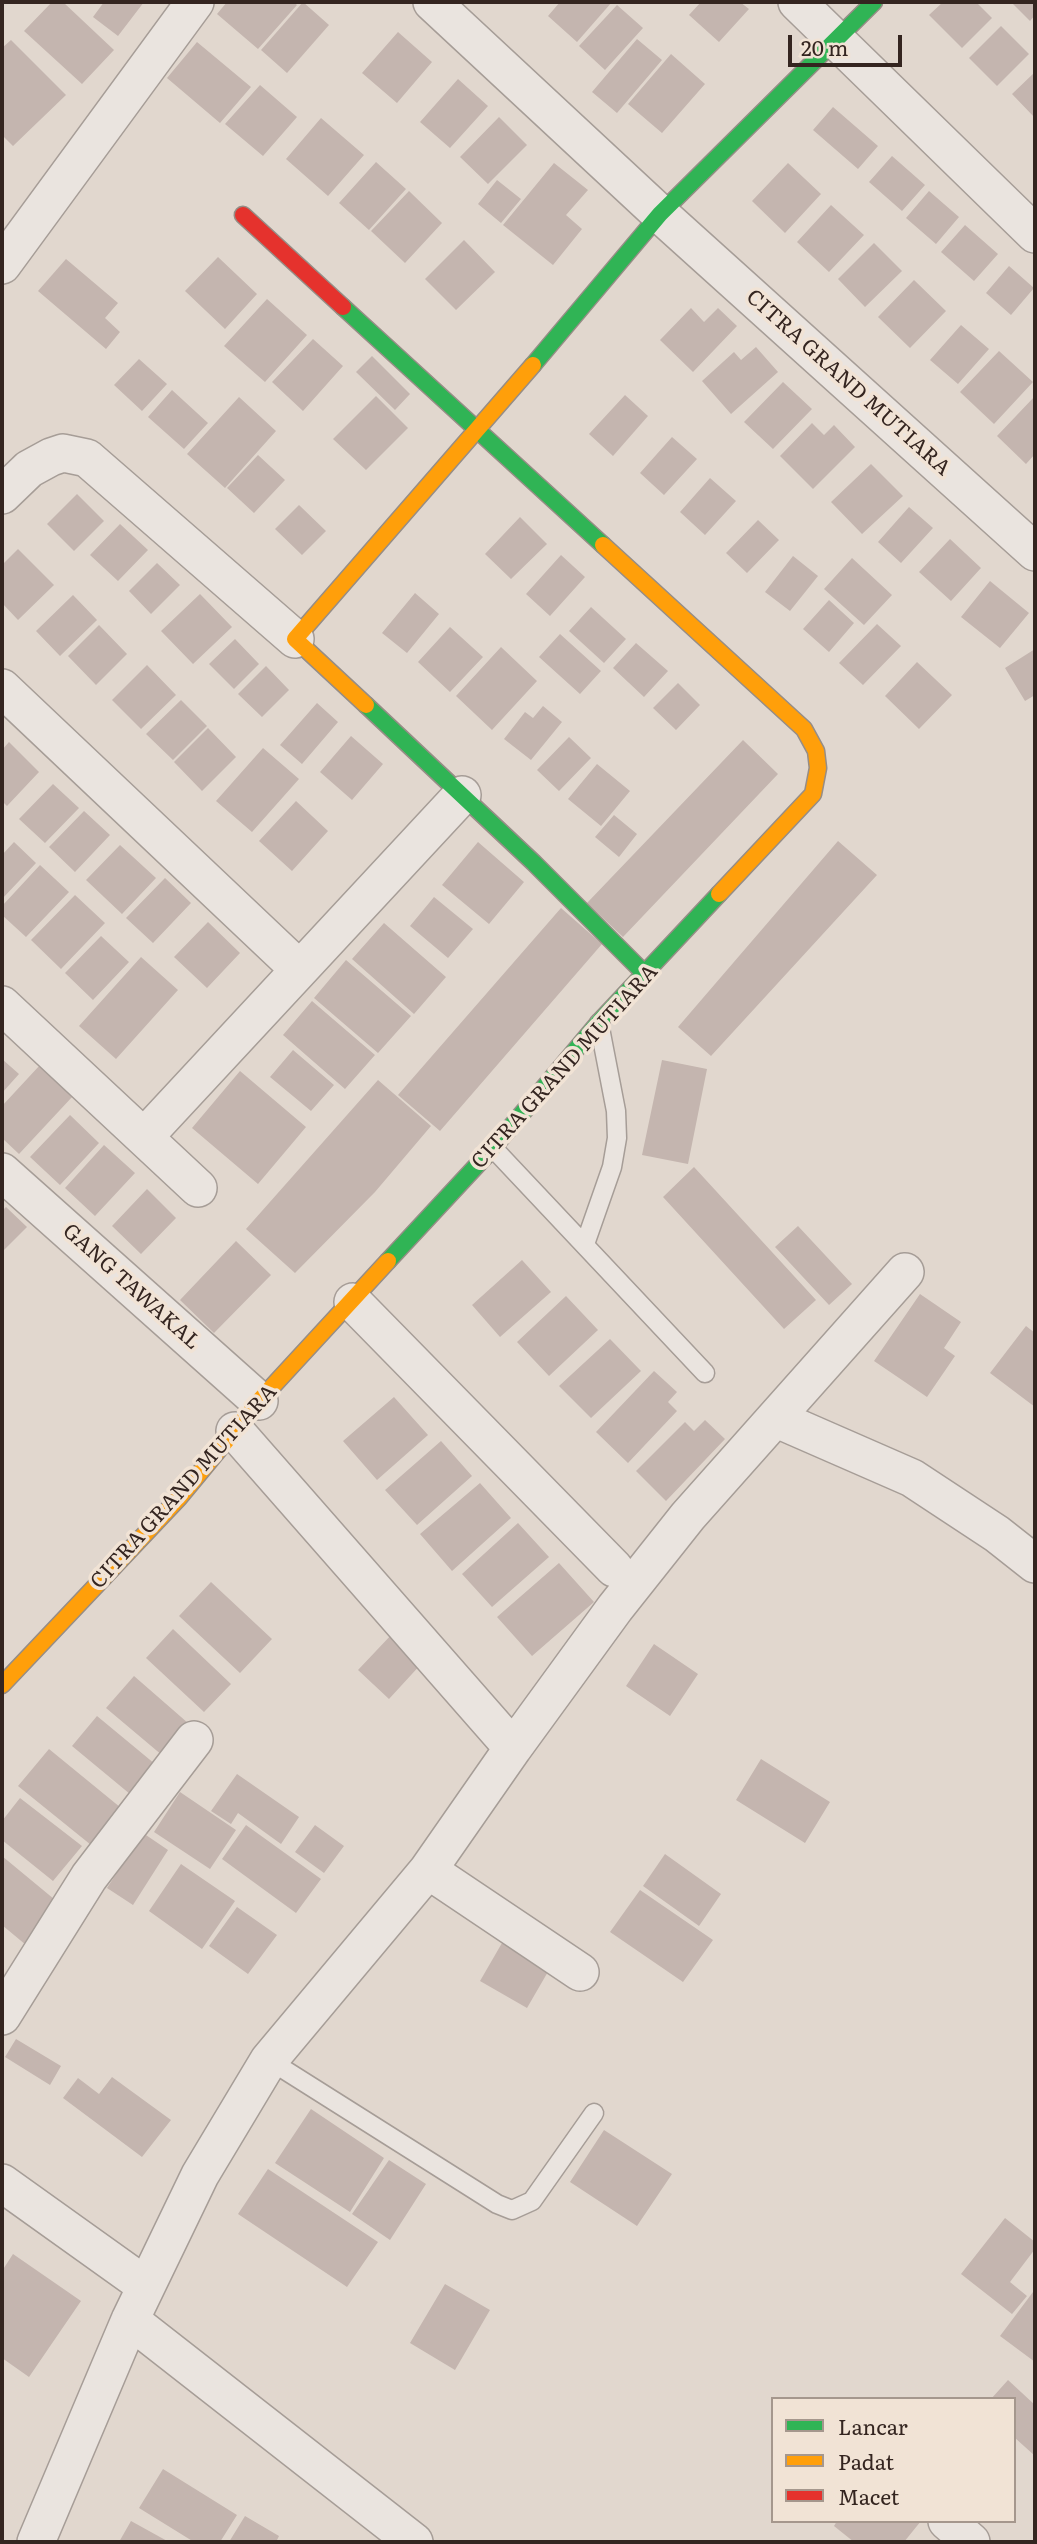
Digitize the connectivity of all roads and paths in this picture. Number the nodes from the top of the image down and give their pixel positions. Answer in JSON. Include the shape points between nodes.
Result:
{"nodes":[{"id":1,"x":195,"y":2,"type":"edge"},
{"id":2,"x":432,"y":2,"type":"edge"},
{"id":3,"x":797,"y":2,"type":"edge"},
{"id":4,"x":874,"y":2,"type":"edge"},
{"id":5,"x":836,"y":39,"type":"junction"},
{"id":6,"x":660,"y":214,"type":"junction"},
{"id":7,"x":243,"y":215,"type":"dead end"},
{"id":8,"x":1035,"y":234,"type":"edge"},
{"id":9,"x":2,"y":265,"type":"edge"},
{"id":10,"x":478,"y":430,"type":"junction"},
{"id":11,"x":2,"y":495,"type":"edge"},
{"id":12,"x":1035,"y":552,"type":"edge"},
{"id":13,"x":295,"y":639,"type":"junction"},
{"id":14,"x":2,"y":688,"type":"edge"},
{"id":15,"x":462,"y":795,"type":"junction"},
{"id":16,"x":299,"y":969,"type":"junction"},
{"id":17,"x":646,"y":975,"type":"junction"},
{"id":18,"x":2,"y":1005,"type":"edge"},
{"id":19,"x":599,"y":1022,"type":"junction"},
{"id":20,"x":145,"y":1136,"type":"junction"},
{"id":21,"x":493,"y":1148,"type":"junction"},
{"id":22,"x":2,"y":1172,"type":"edge"},
{"id":23,"x":198,"y":1188,"type":"dead end"},
{"id":24,"x":585,"y":1244,"type":"junction"},
{"id":25,"x":905,"y":1272,"type":"dead end"},
{"id":26,"x":353,"y":1302,"type":"junction"},
{"id":27,"x":705,"y":1373,"type":"dead end"},
{"id":28,"x":259,"y":1401,"type":"junction"},
{"id":29,"x":777,"y":1419,"type":"junction"},
{"id":30,"x":234,"y":1431,"type":"junction"},
{"id":31,"x":1035,"y":1564,"type":"edge"},
{"id":32,"x":614,"y":1568,"type":"dead end"},
{"id":33,"x":2,"y":1685,"type":"edge"},
{"id":34,"x":194,"y":1740,"type":"dead end"},
{"id":35,"x":513,"y":1748,"type":"junction"},
{"id":36,"x":428,"y":1870,"type":"junction"},
{"id":37,"x":580,"y":1972,"type":"dead end"},
{"id":38,"x":2,"y":2016,"type":"edge"},
{"id":39,"x":269,"y":2060,"type":"junction"},
{"id":40,"x":594,"y":2113,"type":"dead end"},
{"id":41,"x":2,"y":2183,"type":"edge"},
{"id":42,"x":146,"y":2286,"type":"junction"},
{"id":43,"x":130,"y":2320,"type":"junction"},
{"id":44,"x":949,"y":2523,"type":"edge"},
{"id":45,"x":36,"y":2542,"type":"edge"},
{"id":46,"x":414,"y":2542,"type":"edge"},
{"id":47,"x":971,"y":2542,"type":"edge"}],
"edges":[{"from":1,"to":9,"type":"street"},
{"from":2,"to":6,"type":"street","name":"CITRA GRAND MUTIARA"},
{"from":3,"to":5,"type":"street"},
{"from":4,"to":5,"type":"street"},
{"from":5,"to":6,"type":"street"},
{"from":5,"to":8,"type":"street"},
{"from":6,"to":10,"type":"street"},
{"from":6,"to":12,"type":"street","name":"CITRA GRAND MUTIARA"},
{"from":7,"to":10,"type":"street","name":"CITRA GRAND MUTIARA"},
{"from":10,"to":13,"type":"street"},
{"from":10,"to":17,"type":"street","name":"CITRA GRAND MUTIARA","via":[[804,729],[816,751],[813,794]]},
{"from":11,"to":13,"type":"street","via":[[29,469],[51,457],[63,453],[87,458]]},
{"from":13,"to":15,"type":"street"},
{"from":14,"to":16,"type":"street"},
{"from":15,"to":16,"type":"street"},
{"from":15,"to":17,"type":"street"},
{"from":16,"to":20,"type":"street"},
{"from":17,"to":19,"type":"street","name":"CITRA GRAND MUTIARA"},
{"from":18,"to":20,"type":"street"},
{"from":19,"to":21,"type":"street","name":"CITRA GRAND MUTIARA"},
{"from":19,"to":24,"type":"lane","via":[[617,1138],[612,1167]]},
{"from":20,"to":23,"type":"street"},
{"from":21,"to":24,"type":"lane"},
{"from":21,"to":26,"type":"street","name":"CITRA GRAND MUTIARA"},
{"from":22,"to":28,"type":"street","name":"GANG TAWAKAL"},
{"from":24,"to":27,"type":"lane"},
{"from":25,"to":29,"type":"street"},
{"from":26,"to":28,"type":"street","name":"CITRA GRAND MUTIARA"},
{"from":26,"to":32,"type":"street"},
{"from":28,"to":30,"type":"street","name":"CITRA GRAND MUTIARA"},
{"from":29,"to":31,"type":"street","via":[[912,1478]]},
{"from":29,"to":35,"type":"street","via":[[688,1516]]},
{"from":30,"to":33,"type":"street","name":"CITRA GRAND MUTIARA","via":[[179,1498]]},
{"from":30,"to":35,"type":"street"},
{"from":34,"to":38,"type":"street","via":[[89,1877]]},
{"from":35,"to":36,"type":"street"},
{"from":36,"to":37,"type":"street"},
{"from":36,"to":39,"type":"street"},
{"from":39,"to":40,"type":"lane","via":[[512,2210],[532,2201]]},
{"from":39,"to":42,"type":"street","via":[[200,2175]]},
{"from":41,"to":42,"type":"street"},
{"from":42,"to":43,"type":"street"},
{"from":43,"to":45,"type":"street"},
{"from":43,"to":46,"type":"street"},
{"from":44,"to":47,"type":"street"}]}
